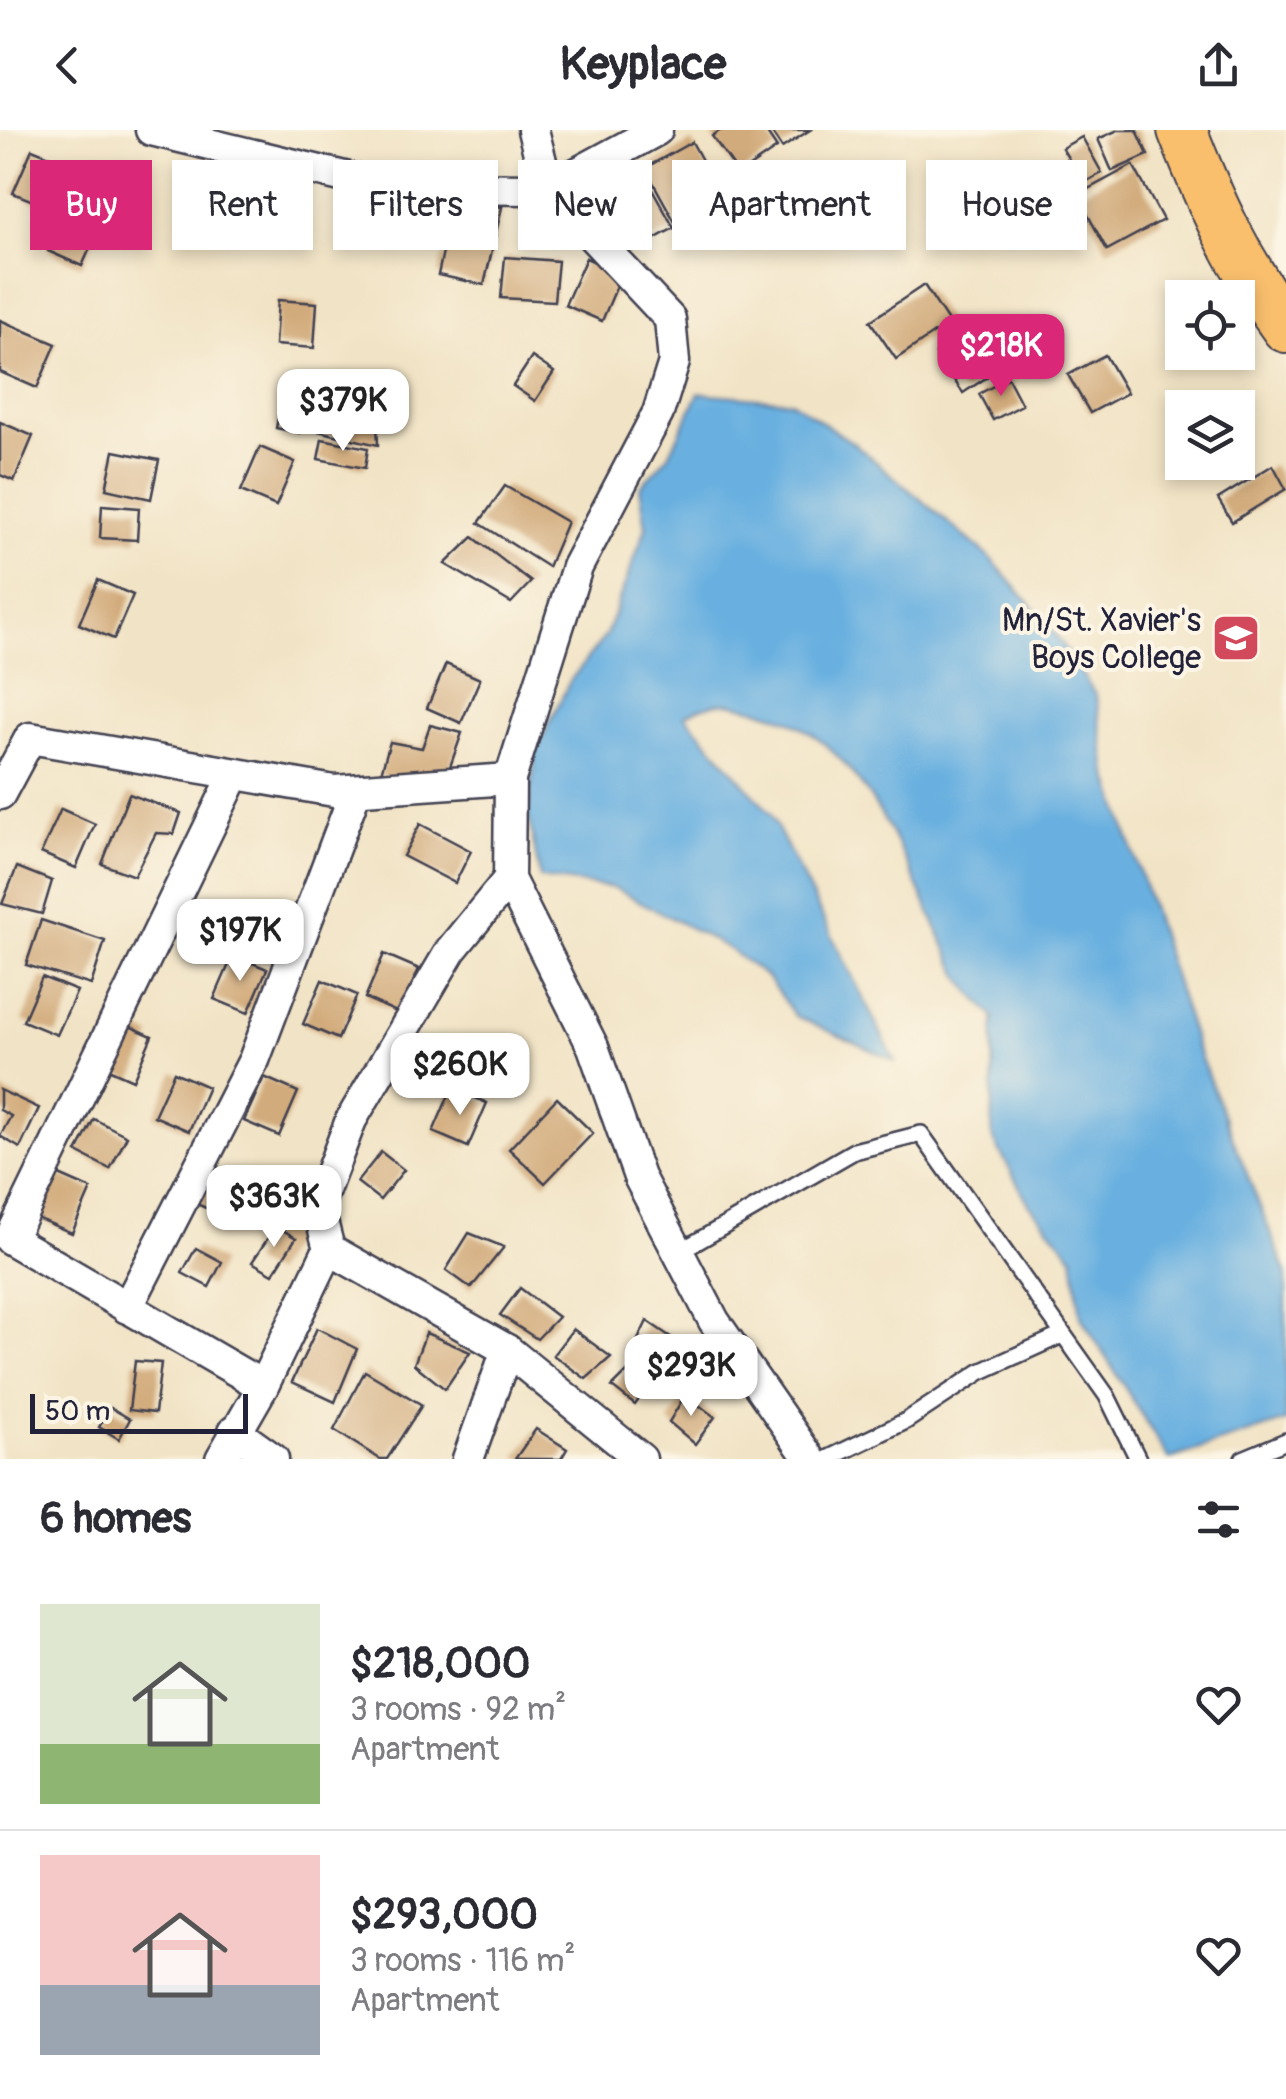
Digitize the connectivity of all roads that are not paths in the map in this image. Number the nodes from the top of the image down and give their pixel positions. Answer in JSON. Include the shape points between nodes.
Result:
{"nodes":[{"id":1,"x":151,"y":130,"type":"edge"},
{"id":2,"x":533,"y":130,"type":"edge"},
{"id":3,"x":657,"y":130,"type":"edge"},
{"id":4,"x":1182,"y":130,"type":"edge"},
{"id":5,"x":541,"y":160,"type":"edge"},
{"id":6,"x":602,"y":160,"type":"edge"},
{"id":7,"x":518,"y":189,"type":"edge"},
{"id":8,"x":606,"y":250,"type":"edge"},
{"id":9,"x":1286,"y":328,"type":"edge"},
{"id":10,"x":235,"y":774,"type":"junction"},
{"id":11,"x":510,"y":779,"type":"junction"},
{"id":12,"x":356,"y":790,"type":"junction"},
{"id":13,"x":0,"y":794,"type":"edge"},
{"id":14,"x":509,"y":879,"type":"junction"},
{"id":15,"x":329,"y":1249,"type":"junction"},
{"id":16,"x":679,"y":1252,"type":"junction"},
{"id":17,"x":127,"y":1308,"type":"junction"},
{"id":18,"x":1062,"y":1335,"type":"junction"},
{"id":19,"x":507,"y":1350,"type":"junction"},
{"id":20,"x":263,"y":1386,"type":"junction"},
{"id":21,"x":234,"y":1431,"type":"junction"},
{"id":22,"x":1286,"y":1441,"type":"edge"},
{"id":23,"x":221,"y":1459,"type":"edge"},
{"id":24,"x":273,"y":1459,"type":"edge"},
{"id":25,"x":468,"y":1459,"type":"edge"},
{"id":26,"x":641,"y":1459,"type":"edge"},
{"id":27,"x":810,"y":1459,"type":"edge"},
{"id":28,"x":827,"y":1459,"type":"edge"},
{"id":29,"x":1138,"y":1459,"type":"edge"},
{"id":30,"x":1243,"y":1459,"type":"edge"}],
"edges":[{"from":1,"to":7,"type":"street","via":[[390,188]]},
{"from":2,"to":5,"type":"street"},
{"from":3,"to":6,"type":"street"},
{"from":4,"to":9,"type":"highway","via":[[1250,279]]},
{"from":8,"to":11,"type":"street","via":[[670,318],[674,362],[658,413],[577,567]]},
{"from":10,"to":12,"type":"street"},
{"from":10,"to":13,"type":"street","via":[[30,738]]},
{"from":10,"to":17,"type":"street","via":[[10,1239]]},
{"from":11,"to":12,"type":"street"},
{"from":11,"to":14,"type":"street"},
{"from":12,"to":17,"type":"street","via":[[254,1060]]},
{"from":14,"to":15,"type":"street","via":[[452,950],[352,1120],[318,1206]]},
{"from":14,"to":16,"type":"street","via":[[593,1047],[639,1178]]},
{"from":15,"to":19,"type":"street"},
{"from":15,"to":20,"type":"street"},
{"from":16,"to":18,"type":"lane","via":[[854,1152],[920,1134]]},
{"from":16,"to":27,"type":"street","via":[[714,1321]]},
{"from":17,"to":20,"type":"street"},
{"from":18,"to":28,"type":"lane","via":[[980,1372],[906,1421]]},
{"from":18,"to":29,"type":"lane","via":[[1107,1396]]},
{"from":19,"to":25,"type":"street"},
{"from":19,"to":26,"type":"street"},
{"from":20,"to":21,"type":"street"},
{"from":21,"to":23,"type":"street"},
{"from":21,"to":24,"type":"street"},
{"from":22,"to":30,"type":"lane"}]}
